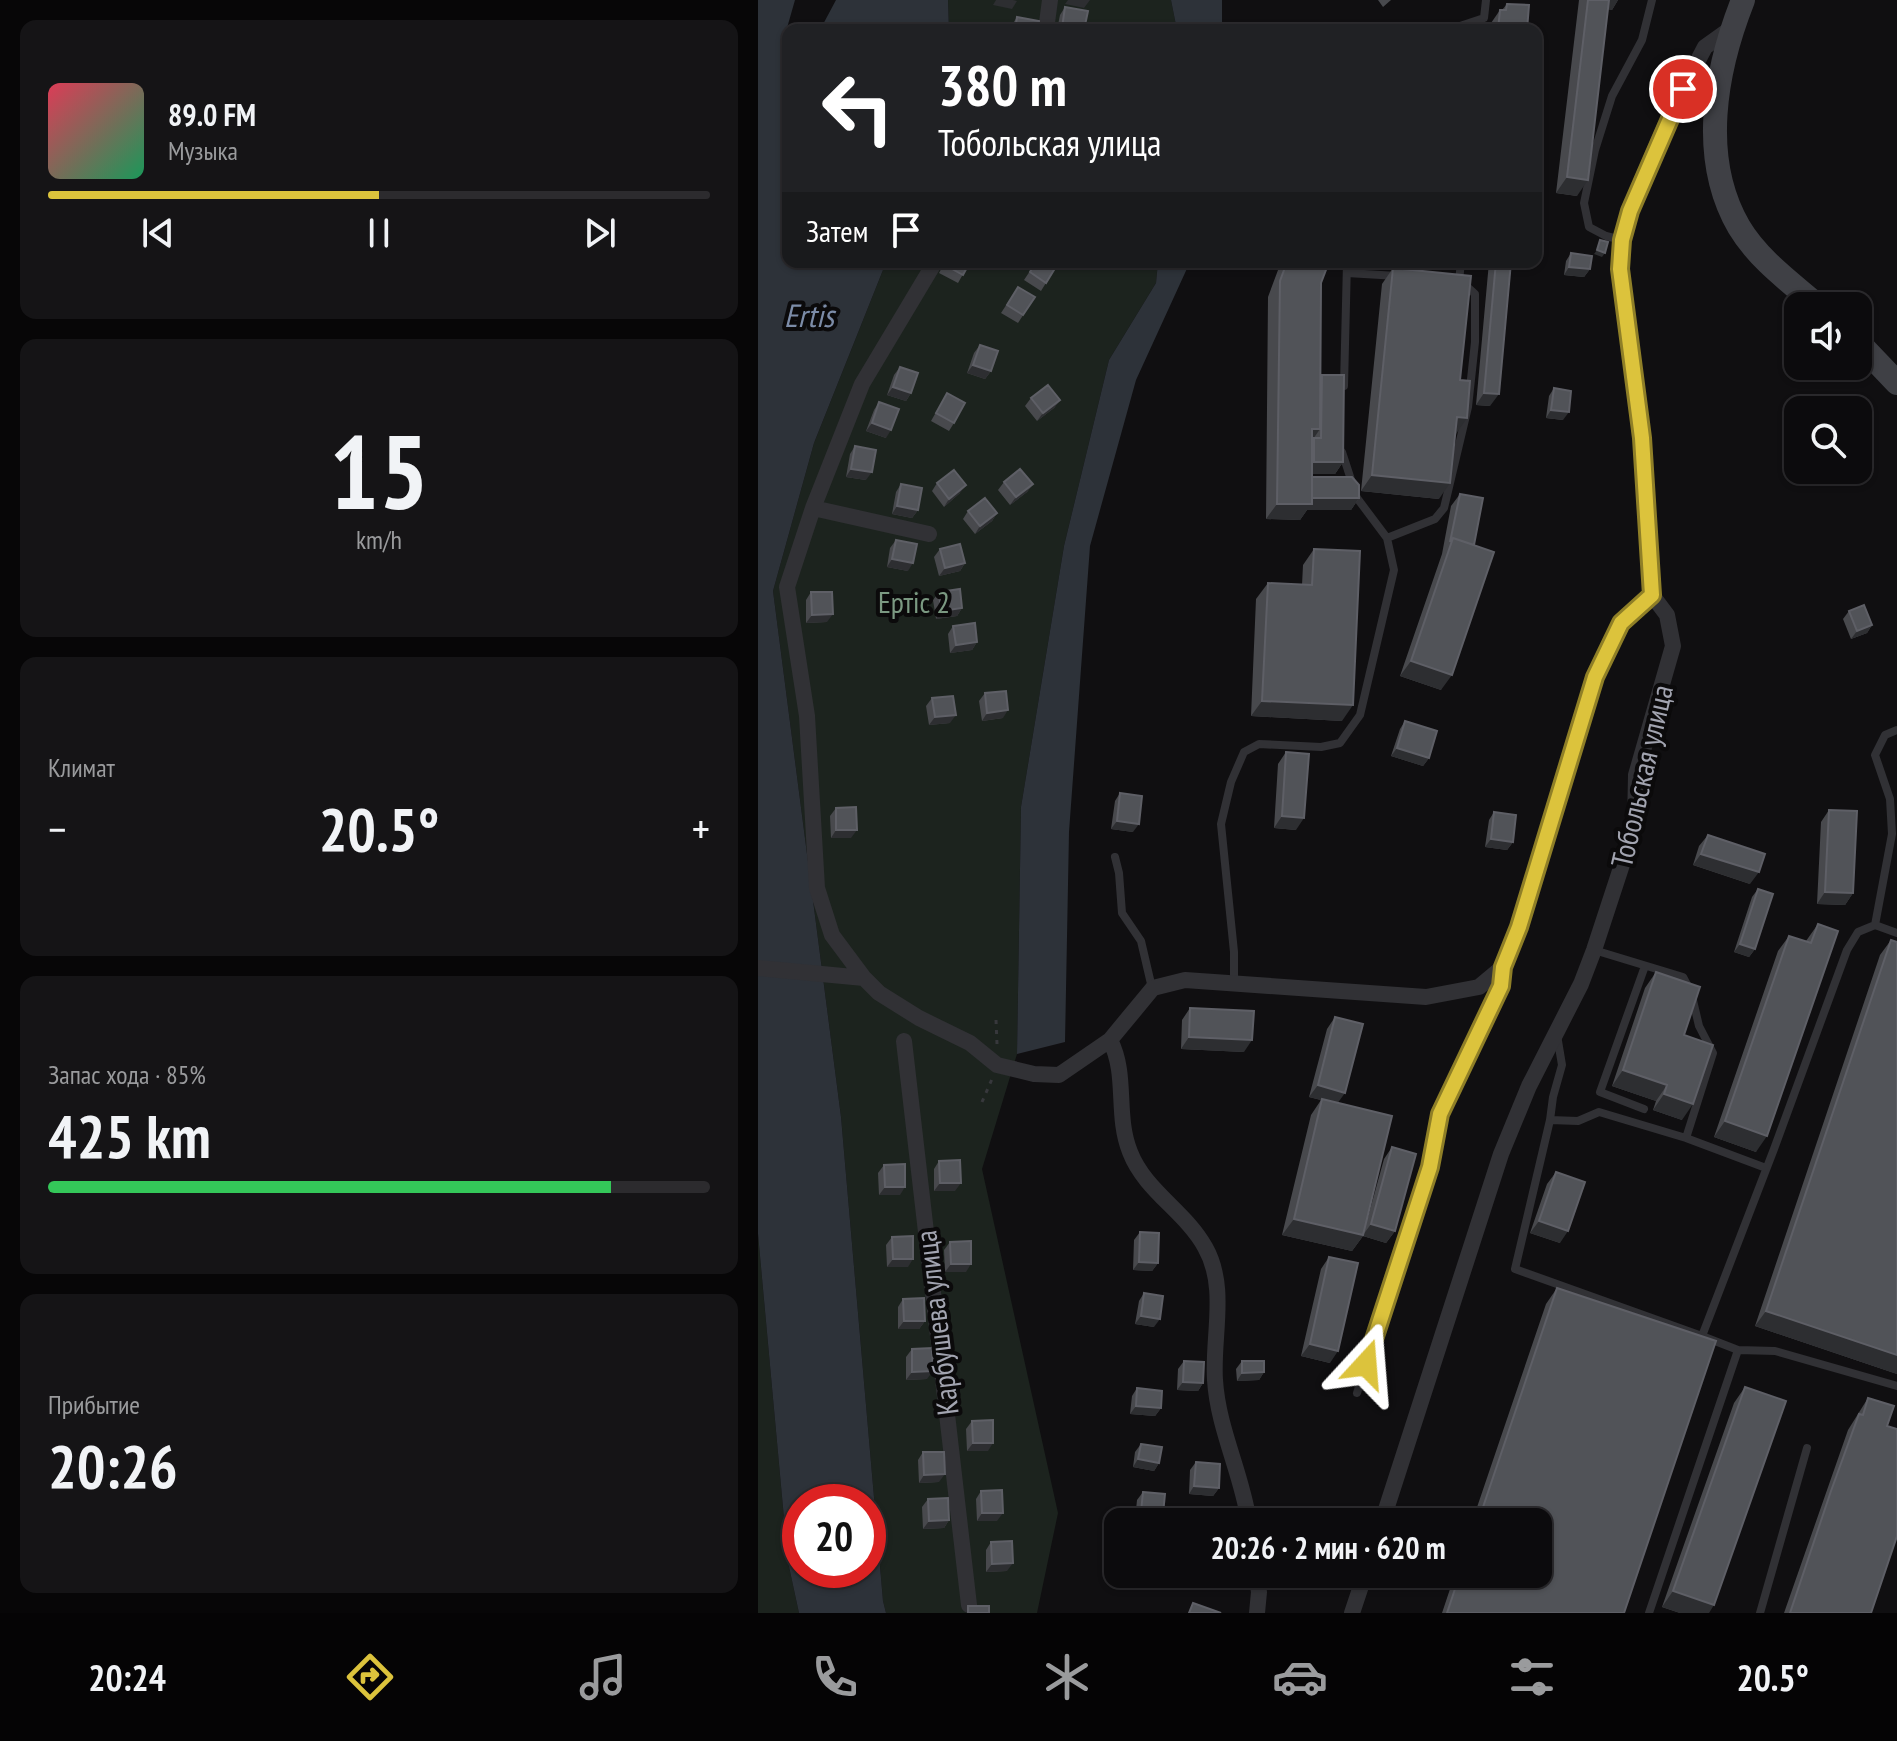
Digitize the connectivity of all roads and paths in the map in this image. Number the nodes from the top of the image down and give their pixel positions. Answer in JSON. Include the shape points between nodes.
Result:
{"nodes":[{"id":1,"x":1050,"y":0,"type":"edge"},
{"id":2,"x":1486,"y":0,"type":"edge"},
{"id":3,"x":1652,"y":0,"type":"edge"},
{"id":4,"x":1743,"y":0,"type":"edge"},
{"id":5,"x":1047,"y":24,"type":"edge"},
{"id":6,"x":1466,"y":24,"type":"edge"},
{"id":7,"x":1733,"y":27,"type":"junction"},
{"id":8,"x":1622,"y":240,"type":"junction"},
{"id":9,"x":931,"y":268,"type":"edge"},
{"id":10,"x":1347,"y":268,"type":"edge"},
{"id":11,"x":1460,"y":268,"type":"edge"},
{"id":12,"x":1347,"y":273,"type":"junction"},
{"id":13,"x":1403,"y":277,"type":"edge"},
{"id":14,"x":1445,"y":280,"type":"edge"},
{"id":15,"x":1459,"y":281,"type":"junction"},
{"id":16,"x":1801,"y":292,"type":"edge"},
{"id":17,"x":1872,"y":357,"type":"edge"},
{"id":18,"x":1897,"y":383,"type":"edge"},
{"id":19,"x":1343,"y":396,"type":"edge"},
{"id":20,"x":1342,"y":442,"type":"edge"},
{"id":21,"x":813,"y":508,"type":"junction"},
{"id":22,"x":929,"y":534,"type":"dead end"},
{"id":23,"x":1387,"y":538,"type":"junction"},
{"id":24,"x":1652,"y":595,"type":"junction"},
{"id":25,"x":1897,"y":730,"type":"edge"},
{"id":26,"x":1115,"y":857,"type":"dead end"},
{"id":27,"x":1875,"y":925,"type":"junction"},
{"id":28,"x":1897,"y":933,"type":"edge"},
{"id":29,"x":1594,"y":950,"type":"junction"},
{"id":30,"x":1645,"y":966,"type":"junction"},
{"id":31,"x":1503,"y":967,"type":"junction"},
{"id":32,"x":758,"y":968,"type":"edge"},
{"id":33,"x":864,"y":978,"type":"junction"},
{"id":34,"x":1234,"y":981,"type":"junction"},
{"id":35,"x":1153,"y":988,"type":"junction"},
{"id":36,"x":1556,"y":1032,"type":"junction"},
{"id":37,"x":1110,"y":1040,"type":"junction"},
{"id":38,"x":904,"y":1041,"type":"dead end"},
{"id":39,"x":1644,"y":1109,"type":"dead end"},
{"id":40,"x":1550,"y":1120,"type":"junction"},
{"id":41,"x":1686,"y":1138,"type":"junction"},
{"id":42,"x":1766,"y":1168,"type":"junction"},
{"id":43,"x":1702,"y":1336,"type":"junction"},
{"id":44,"x":1738,"y":1350,"type":"junction"},
{"id":45,"x":1897,"y":1386,"type":"edge"},
{"id":46,"x":1357,"y":1393,"type":"dead end"},
{"id":47,"x":1807,"y":1448,"type":"dead end"},
{"id":48,"x":1245,"y":1508,"type":"edge"},
{"id":49,"x":1387,"y":1508,"type":"edge"},
{"id":50,"x":1258,"y":1588,"type":"edge"},
{"id":51,"x":1360,"y":1588,"type":"edge"},
{"id":52,"x":969,"y":1605,"type":"edge"},
{"id":53,"x":1257,"y":1613,"type":"edge"},
{"id":54,"x":1352,"y":1613,"type":"edge"},
{"id":55,"x":1649,"y":1613,"type":"edge"},
{"id":56,"x":1760,"y":1613,"type":"edge"}],
"edges":[{"from":1,"to":5,"type":"street"},
{"from":2,"to":6,"type":"lane","via":[[1484,18]]},
{"from":3,"to":8,"type":"lane","via":[[1642,40],[1612,96],[1584,203],[1589,227]]},
{"from":4,"to":7,"type":"main road"},
{"from":7,"to":8,"type":"street","name":"Тобольская улица","via":[[1705,47],[1672,110]]},
{"from":7,"to":16,"type":"main road","via":[[1716,115],[1715,153],[1723,193],[1739,228],[1759,254]]},
{"from":8,"to":24,"type":"street","name":"Тобольская улица","via":[[1620,269],[1642,438]]},
{"from":9,"to":21,"type":"street","via":[[862,384]]},
{"from":10,"to":12,"type":"lane"},
{"from":11,"to":15,"type":"lane"},
{"from":12,"to":13,"type":"lane"},
{"from":12,"to":19,"type":"lane"},
{"from":14,"to":15,"type":"lane"},
{"from":15,"to":23,"type":"lane","via":[[1475,294],[1475,342],[1468,407],[1444,508],[1435,519]]},
{"from":17,"to":18,"type":"main road"},
{"from":20,"to":23,"type":"lane","via":[[1342,458],[1357,498]]},
{"from":21,"to":22,"type":"street"},
{"from":21,"to":33,"type":"street","via":[[787,587],[807,716],[817,888],[832,935]]},
{"from":23,"to":34,"type":"lane","via":[[1394,570],[1360,715],[1340,743],[1259,744],[1244,752],[1231,782],[1221,824]]},
{"from":24,"to":29,"type":"street","name":"Тобольская улица","via":[[1667,615],[1673,646],[1636,775],[1635,825]]},
{"from":24,"to":31,"type":"street","via":[[1621,623],[1595,677]]},
{"from":25,"to":27,"type":"lane","via":[[1885,735],[1875,755],[1890,799],[1892,834]]},
{"from":26,"to":35,"type":"lane","via":[[1122,913],[1141,941]]},
{"from":27,"to":28,"type":"lane"},
{"from":27,"to":42,"type":"lane","via":[[1858,932],[1847,950]]},
{"from":29,"to":30,"type":"lane"},
{"from":29,"to":36,"type":"street","name":"Тобольская улица"},
{"from":30,"to":39,"type":"lane","via":[[1600,1092]]},
{"from":30,"to":41,"type":"lane","via":[[1683,977],[1713,1053]]},
{"from":31,"to":34,"type":"street","via":[[1479,987],[1426,997]]},
{"from":31,"to":46,"type":"lane","via":[[1501,986],[1440,1114],[1430,1167]]},
{"from":32,"to":33,"type":"street"},
{"from":33,"to":37,"type":"street","via":[[879,993],[970,1043],[997,1065],[1059,1075]]},
{"from":34,"to":35,"type":"street","via":[[1185,980]]},
{"from":35,"to":37,"type":"street"},
{"from":36,"to":40,"type":"lane","via":[[1562,1065]]},
{"from":36,"to":49,"type":"street","name":"Тобольская улица","via":[[1501,1154]]},
{"from":37,"to":48,"type":"street","via":[[1121,1073],[1122,1131],[1132,1156],[1142,1176],[1206,1248],[1215,1275],[1215,1379]]},
{"from":38,"to":52,"type":"street","name":"Карбушева улица"},
{"from":40,"to":41,"type":"lane","via":[[1578,1121],[1599,1112]]},
{"from":40,"to":43,"type":"lane","via":[[1515,1269]]},
{"from":41,"to":42,"type":"lane"},
{"from":42,"to":43,"type":"lane"},
{"from":43,"to":44,"type":"lane"},
{"from":44,"to":45,"type":"lane","via":[[1775,1351]]},
{"from":44,"to":55,"type":"lane"},
{"from":47,"to":56,"type":"lane"},
{"from":50,"to":53,"type":"street"},
{"from":51,"to":54,"type":"street"}]}
